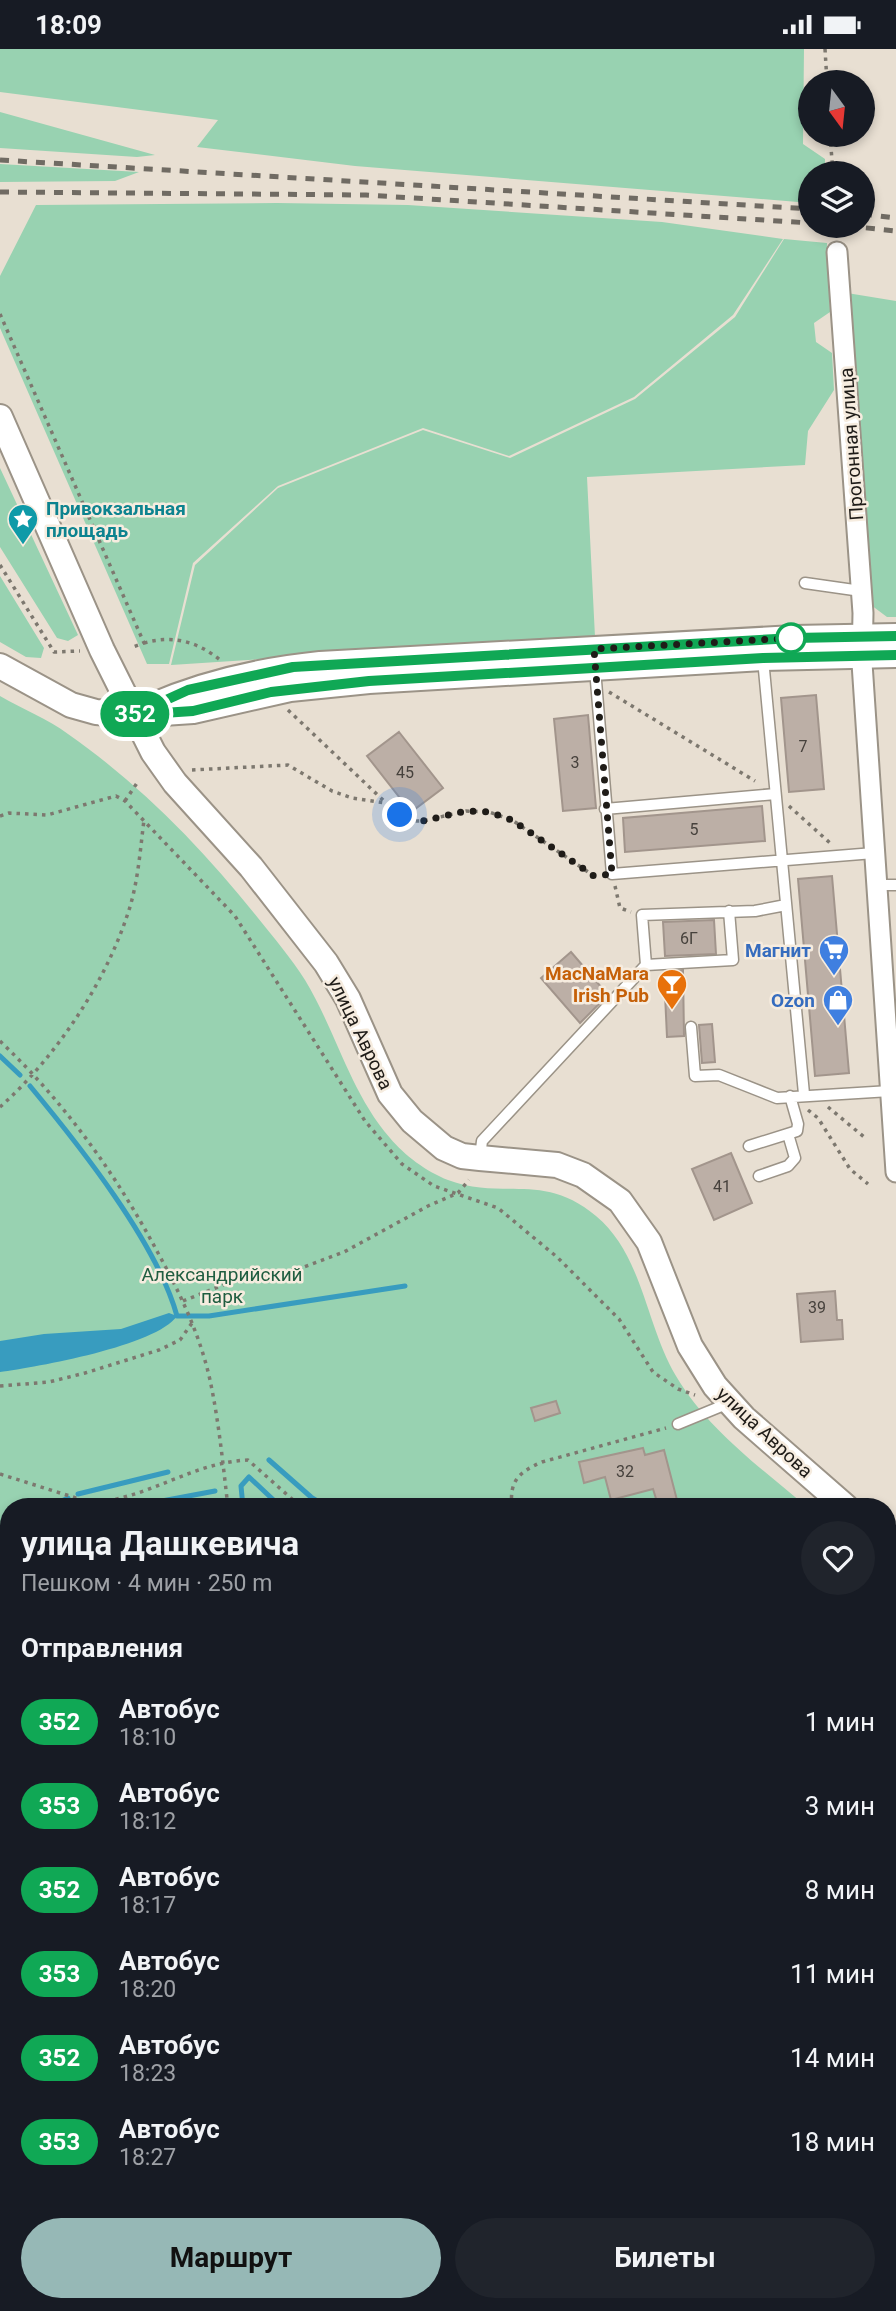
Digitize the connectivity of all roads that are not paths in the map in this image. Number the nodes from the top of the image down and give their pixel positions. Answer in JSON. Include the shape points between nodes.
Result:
{"nodes":[{"id":1,"x":837,"y":252,"type":"dead end"},
{"id":2,"x":0,"y":417,"type":"edge"},
{"id":3,"x":805,"y":583,"type":"dead end"},
{"id":4,"x":861,"y":591,"type":"junction"},
{"id":5,"x":896,"y":636,"type":"edge"},
{"id":6,"x":862,"y":646,"type":"junction"},
{"id":7,"x":896,"y":655,"type":"edge"},
{"id":8,"x":763,"y":658,"type":"junction"},
{"id":9,"x":0,"y":666,"type":"edge"},
{"id":10,"x":597,"y":668,"type":"junction"},
{"id":11,"x":133,"y":715,"type":"junction"},
{"id":12,"x":775,"y":794,"type":"junction"},
{"id":13,"x":605,"y":809,"type":"junction"},
{"id":14,"x":874,"y":853,"type":"junction"},
{"id":15,"x":781,"y":860,"type":"junction"},
{"id":16,"x":876,"y":885,"type":"junction"},
{"id":17,"x":896,"y":885,"type":"edge"},
{"id":18,"x":786,"y":905,"type":"junction"},
{"id":19,"x":729,"y":911,"type":"junction"},
{"id":20,"x":646,"y":965,"type":"junction"},
{"id":21,"x":889,"y":990,"type":"edge"},
{"id":22,"x":691,"y":1027,"type":"dead end"},
{"id":23,"x":890,"y":1091,"type":"junction"},
{"id":24,"x":804,"y":1094,"type":"junction"},
{"id":25,"x":790,"y":1096,"type":"junction"},
{"id":26,"x":788,"y":1134,"type":"junction"},
{"id":27,"x":749,"y":1146,"type":"dead end"},
{"id":28,"x":474,"y":1169,"type":"junction"},
{"id":29,"x":896,"y":1172,"type":"edge"},
{"id":30,"x":759,"y":1176,"type":"dead end"},
{"id":31,"x":730,"y":1403,"type":"junction"},
{"id":32,"x":678,"y":1424,"type":"dead end"},
{"id":33,"x":836,"y":1498,"type":"edge"}],
"edges":[{"from":1,"to":4,"type":"street","name":"Прогонная улица"},
{"from":2,"to":11,"type":"street","name":"улица Аврова"},
{"from":3,"to":4,"type":"lane"},
{"from":4,"to":6,"type":"street","name":"Прогонная улица"},
{"from":5,"to":6,"type":"street"},
{"from":6,"to":7,"type":"street"},
{"from":6,"to":8,"type":"street"},
{"from":6,"to":10,"type":"street"},
{"from":6,"to":14,"type":"street","name":"Прогонная улица"},
{"from":8,"to":10,"type":"street"},
{"from":8,"to":12,"type":"lane"},
{"from":9,"to":11,"type":"street","via":[[71,705]]},
{"from":10,"to":11,"type":"street","via":[[281,669],[188,690]]},
{"from":10,"to":13,"type":"lane"},
{"from":11,"to":28,"type":"street","name":"улица Аврова","via":[[175,783],[251,867],[326,963],[348,999],[390,1094],[412,1121]]},
{"from":12,"to":13,"type":"lane"},
{"from":12,"to":15,"type":"lane"},
{"from":13,"to":15,"type":"lane","via":[[612,874]]},
{"from":14,"to":15,"type":"lane"},
{"from":14,"to":16,"type":"street","name":"Прогонная улица"},
{"from":15,"to":18,"type":"lane"},
{"from":16,"to":17,"type":"lane"},
{"from":16,"to":21,"type":"street","name":"Прогонная улица"},
{"from":18,"to":19,"type":"lane"},
{"from":18,"to":24,"type":"lane"},
{"from":19,"to":20,"type":"lane","via":[[733,960]]},
{"from":19,"to":20,"type":"lane","via":[[642,915]]},
{"from":20,"to":28,"type":"lane","via":[[482,1141]]},
{"from":21,"to":23,"type":"street","name":"Прогонная улица"},
{"from":22,"to":25,"type":"lane","via":[[695,1076],[719,1075],[777,1098]]},
{"from":23,"to":24,"type":"lane"},
{"from":23,"to":29,"type":"street","name":"Прогонная улица"},
{"from":24,"to":25,"type":"lane"},
{"from":25,"to":26,"type":"lane","via":[[798,1123],[797,1131]]},
{"from":26,"to":27,"type":"lane"},
{"from":26,"to":30,"type":"lane","via":[[795,1158],[788,1166]]},
{"from":28,"to":31,"type":"street","name":"улица Аврова","via":[[557,1165],[583,1175],[620,1201],[649,1242],[698,1361]]},
{"from":31,"to":32,"type":"lane"},
{"from":31,"to":33,"type":"street","name":"улица Аврова"}]}
